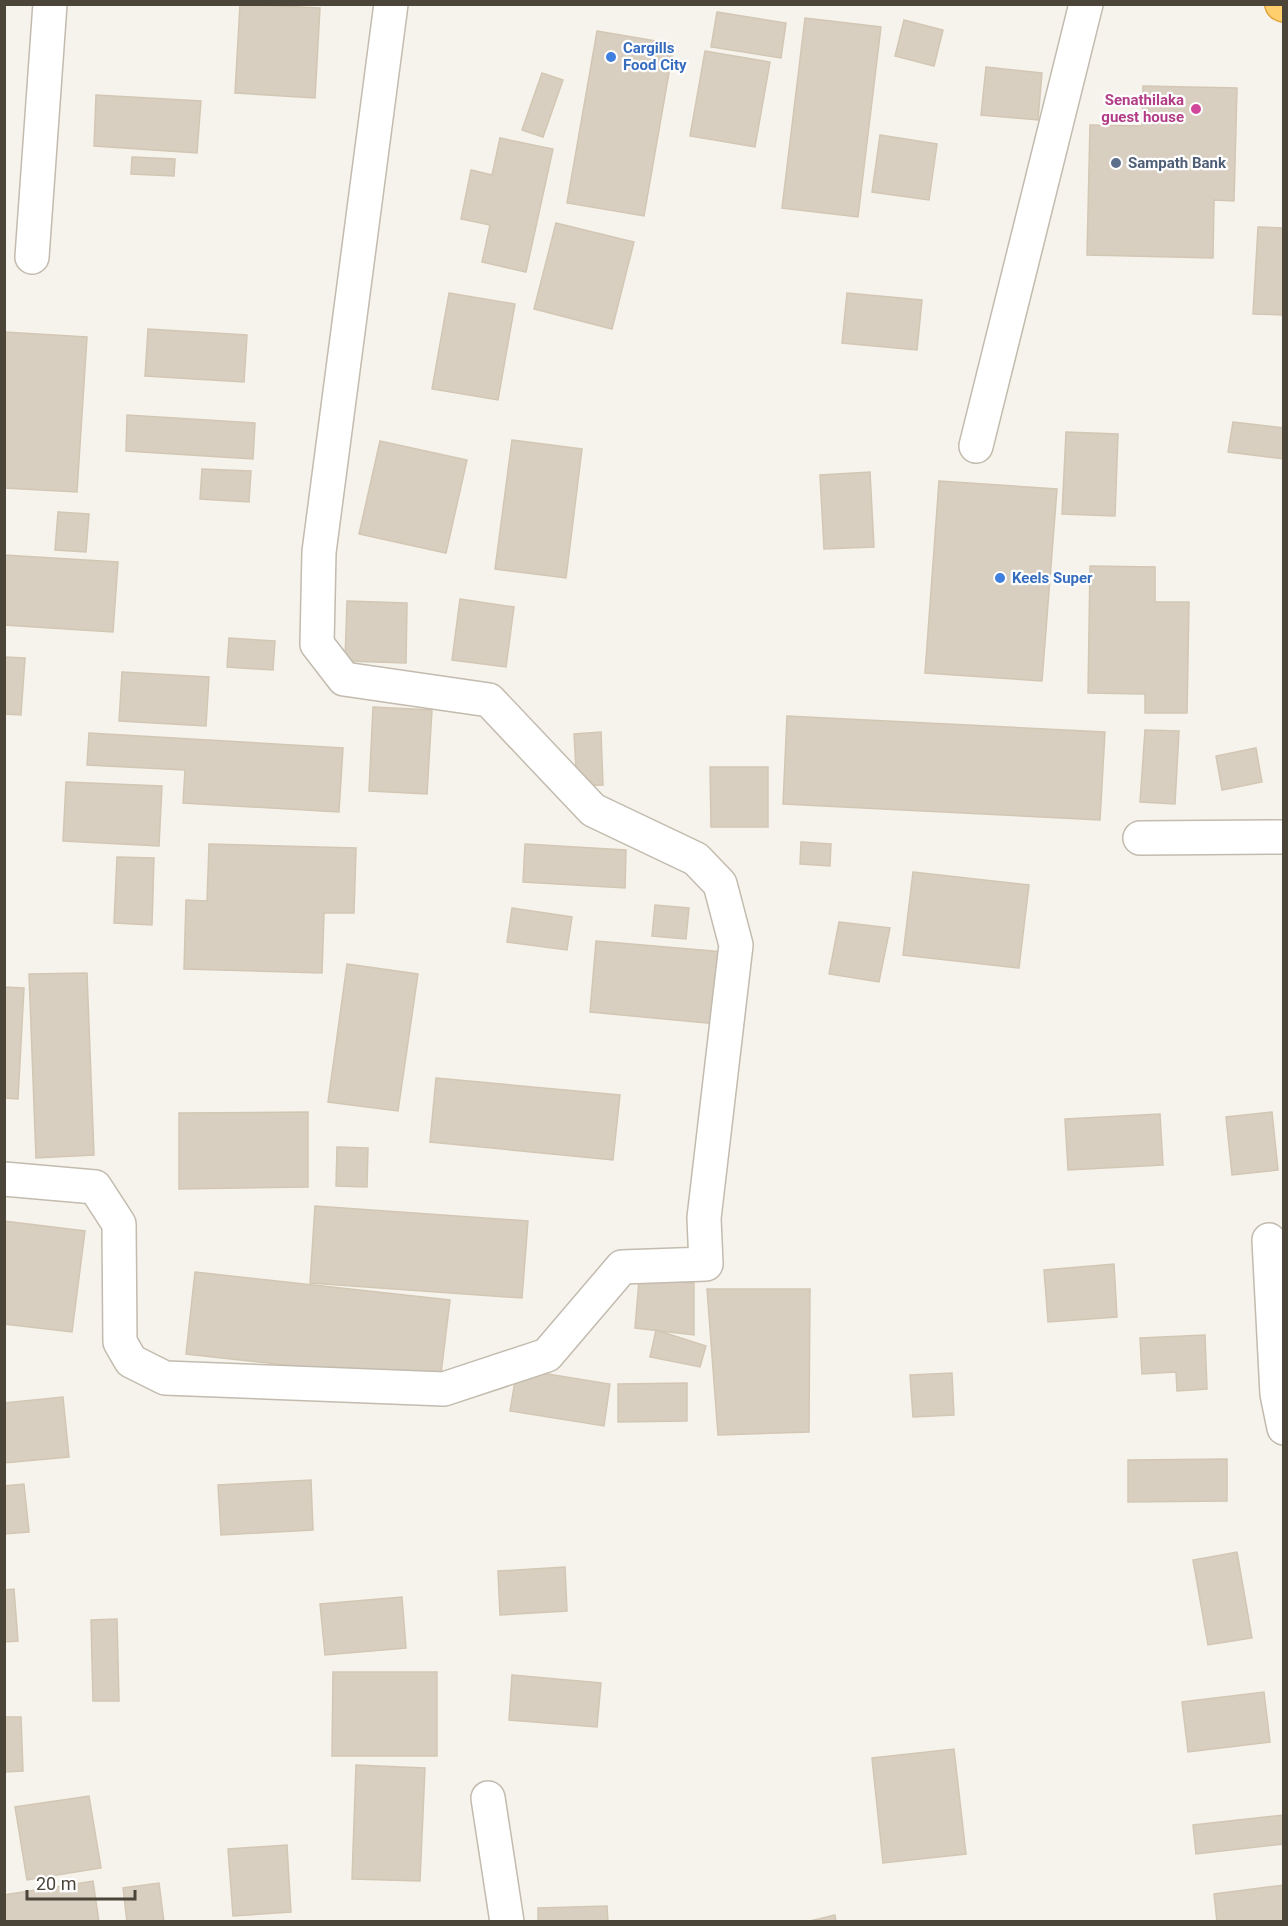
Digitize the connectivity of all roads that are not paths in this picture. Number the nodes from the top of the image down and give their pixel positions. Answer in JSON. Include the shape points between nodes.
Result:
{"nodes":[{"id":1,"x":50,"y":4,"type":"edge"},
{"id":2,"x":391,"y":4,"type":"edge"},
{"id":3,"x":1086,"y":4,"type":"edge"},
{"id":4,"x":32,"y":256,"type":"dead end"},
{"id":5,"x":976,"y":446,"type":"dead end"},
{"id":6,"x":1284,"y":837,"type":"edge"},
{"id":7,"x":1140,"y":838,"type":"dead end"},
{"id":8,"x":4,"y":1179,"type":"edge"},
{"id":9,"x":1269,"y":1240,"type":"dead end"},
{"id":10,"x":1280,"y":1394,"type":"edge"},
{"id":11,"x":1284,"y":1428,"type":"edge"},
{"id":12,"x":488,"y":1798,"type":"dead end"},
{"id":13,"x":507,"y":1922,"type":"edge"}],
"edges":[{"from":1,"to":4,"type":"street"},
{"from":2,"to":8,"type":"street","via":[[319,552],[317,644],[344,679],[489,700],[593,810],[696,859],[720,884],[736,945],[704,1218],[706,1264],[622,1267],[547,1355],[444,1389],[165,1378],[131,1361],[120,1342],[119,1224],[95,1187]]},
{"from":3,"to":5,"type":"street"},
{"from":6,"to":7,"type":"street"},
{"from":9,"to":10,"type":"street"},
{"from":10,"to":11,"type":"street"},
{"from":12,"to":13,"type":"street"}]}
